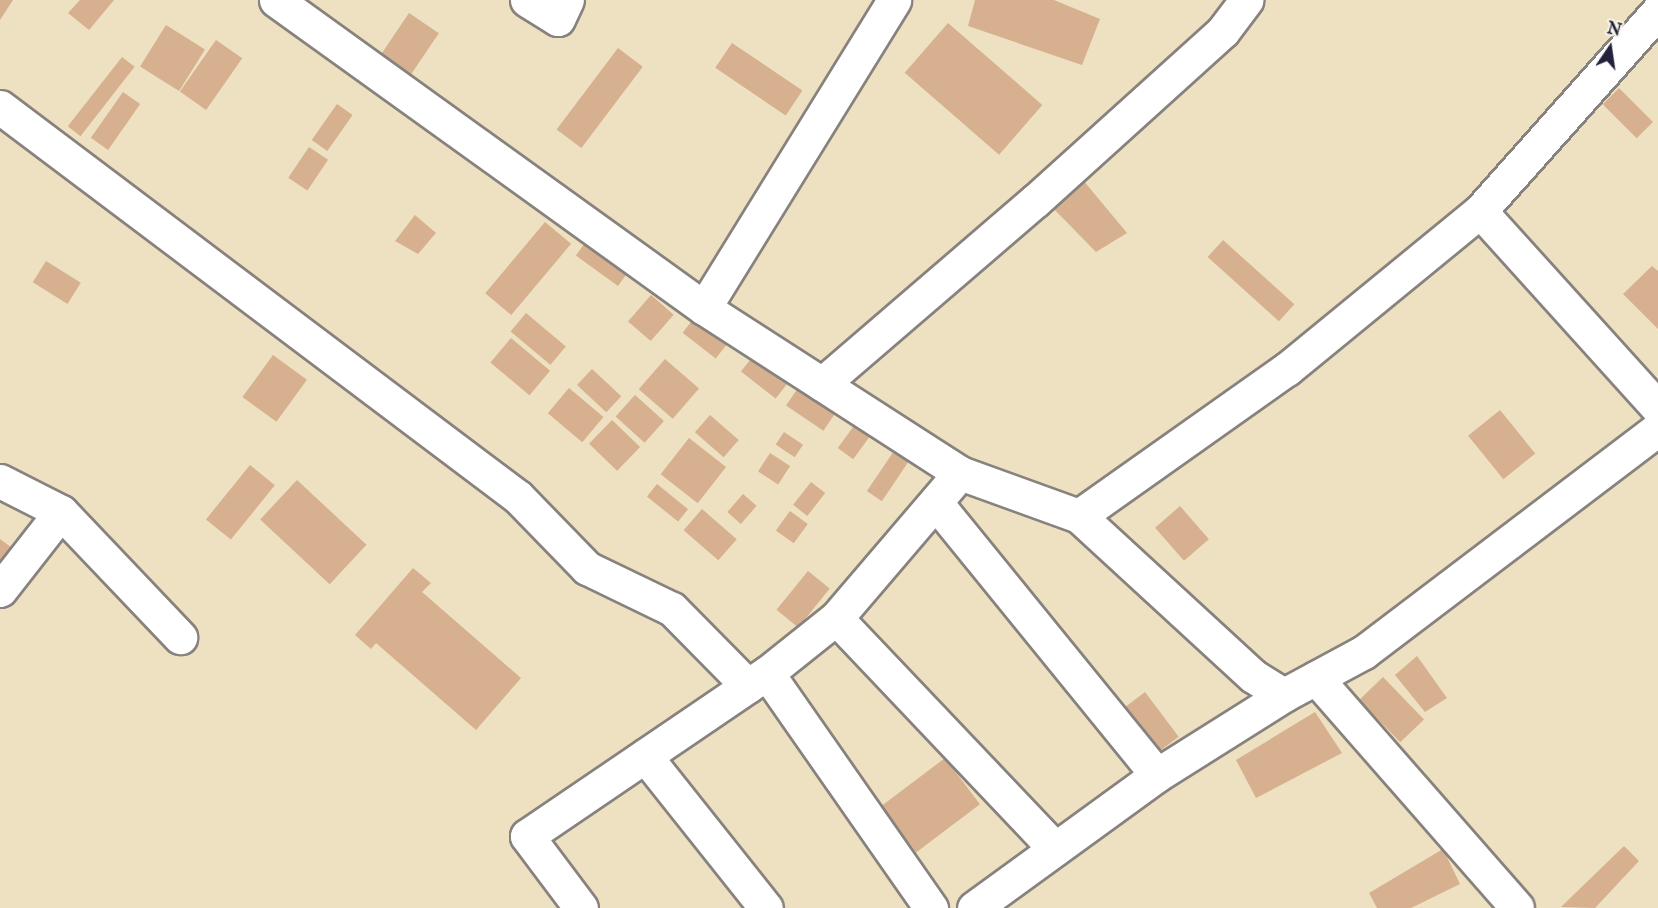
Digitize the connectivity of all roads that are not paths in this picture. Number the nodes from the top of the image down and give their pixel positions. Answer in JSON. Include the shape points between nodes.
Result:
{"nodes":[{"id":1,"x":276,"y":0,"type":"edge"},
{"id":2,"x":527,"y":0,"type":"edge"},
{"id":3,"x":567,"y":0,"type":"edge"},
{"id":4,"x":1246,"y":0,"type":"edge"},
{"id":5,"x":891,"y":1,"type":"edge"},
{"id":6,"x":1658,"y":11,"type":"edge"},
{"id":7,"x":0,"y":107,"type":"edge"},
{"id":8,"x":1480,"y":211,"type":"junction"},
{"id":9,"x":705,"y":308,"type":"junction"},
{"id":10,"x":822,"y":384,"type":"junction"},
{"id":11,"x":1658,"y":408,"type":"edge"},
{"id":12,"x":1658,"y":429,"type":"edge"},
{"id":13,"x":960,"y":474,"type":"junction"},
{"id":14,"x":0,"y":481,"type":"edge"},
{"id":15,"x":936,"y":503,"type":"junction"},
{"id":16,"x":61,"y":512,"type":"junction"},
{"id":17,"x":1079,"y":516,"type":"junction"},
{"id":18,"x":0,"y":590,"type":"edge"},
{"id":19,"x":836,"y":618,"type":"junction"},
{"id":20,"x":180,"y":637,"type":"dead end"},
{"id":21,"x":1316,"y":678,"type":"junction"},
{"id":22,"x":757,"y":679,"type":"junction"},
{"id":23,"x":1284,"y":695,"type":"junction"},
{"id":24,"x":645,"y":756,"type":"junction"},
{"id":25,"x":1157,"y":775,"type":"junction"},
{"id":26,"x":1055,"y":849,"type":"junction"},
{"id":27,"x":581,"y":908,"type":"edge"},
{"id":28,"x":766,"y":908,"type":"edge"},
{"id":29,"x":931,"y":908,"type":"edge"},
{"id":30,"x":974,"y":908,"type":"edge"},
{"id":31,"x":1517,"y":908,"type":"edge"}],
"edges":[{"from":1,"to":9,"type":"street"},
{"from":2,"to":3,"type":"street","via":[[558,19]]},
{"from":4,"to":10,"type":"street","via":[[1223,31],[1044,194]]},
{"from":5,"to":9,"type":"street"},
{"from":6,"to":8,"type":"street"},
{"from":7,"to":22,"type":"street","via":[[518,497],[587,568],[672,609]]},
{"from":8,"to":11,"type":"street"},
{"from":8,"to":17,"type":"street","via":[[1287,369]]},
{"from":9,"to":10,"type":"street"},
{"from":10,"to":13,"type":"street"},
{"from":12,"to":21,"type":"street","via":[[1364,652]]},
{"from":13,"to":15,"type":"street"},
{"from":13,"to":17,"type":"street"},
{"from":14,"to":16,"type":"street"},
{"from":15,"to":19,"type":"street"},
{"from":15,"to":25,"type":"street"},
{"from":16,"to":18,"type":"street"},
{"from":16,"to":20,"type":"street"},
{"from":17,"to":23,"type":"street","via":[[1253,676]]},
{"from":19,"to":22,"type":"street"},
{"from":19,"to":26,"type":"street"},
{"from":21,"to":23,"type":"street"},
{"from":21,"to":31,"type":"street"},
{"from":22,"to":24,"type":"street"},
{"from":22,"to":29,"type":"street"},
{"from":23,"to":25,"type":"street"},
{"from":24,"to":27,"type":"street","via":[[527,836]]},
{"from":24,"to":28,"type":"street"},
{"from":25,"to":26,"type":"street"},
{"from":26,"to":30,"type":"street"}]}
